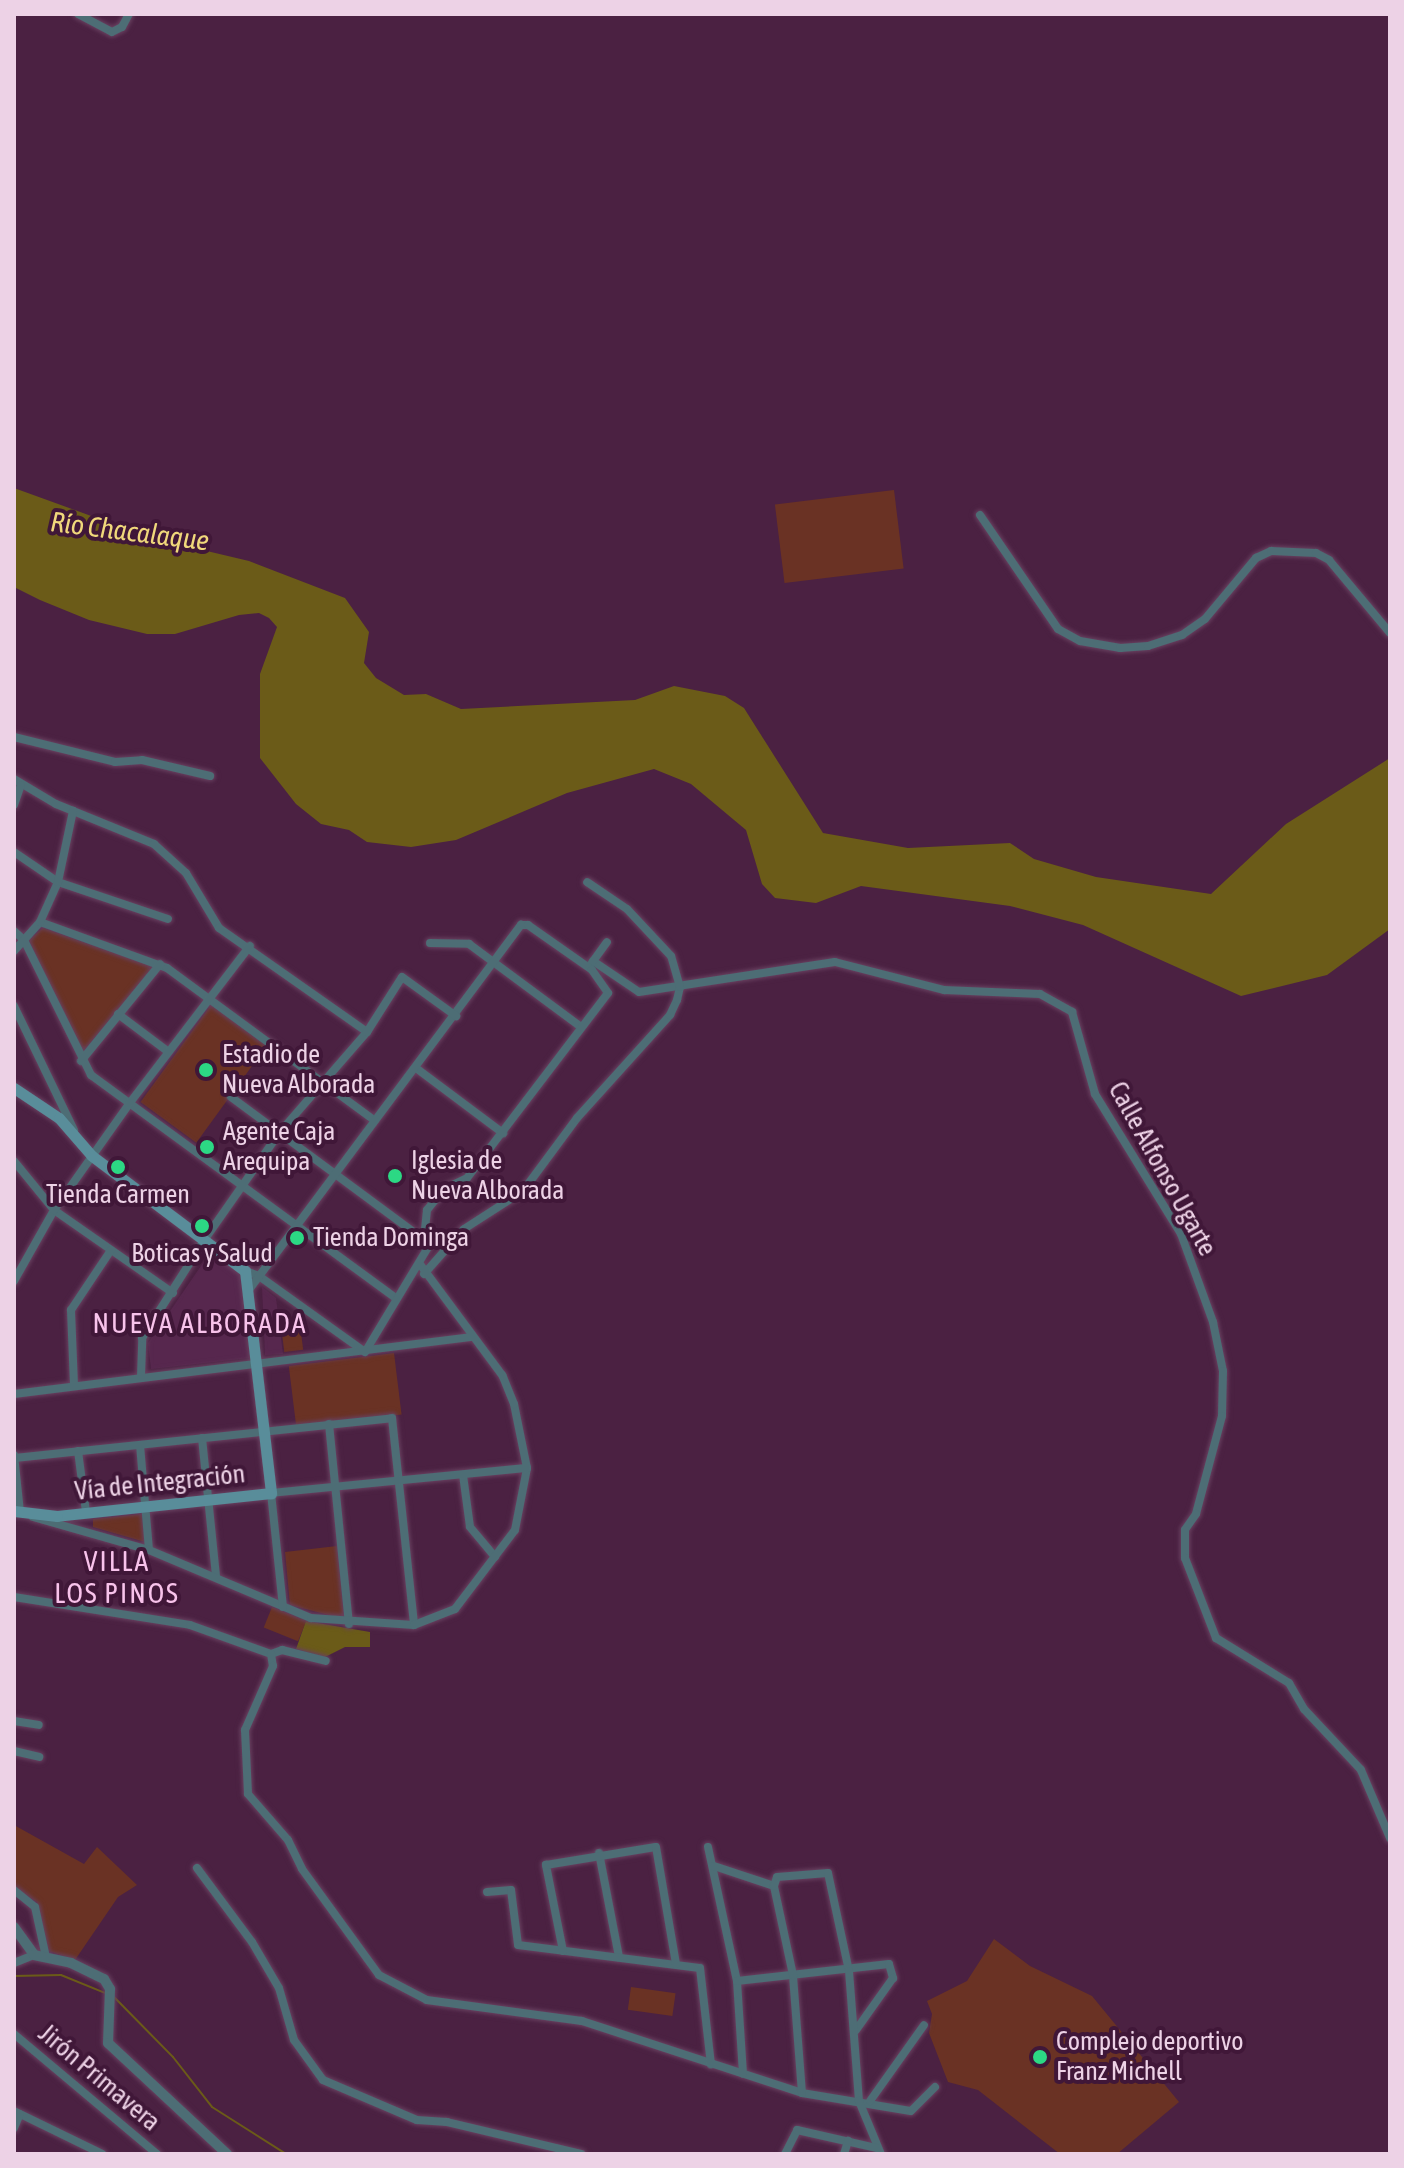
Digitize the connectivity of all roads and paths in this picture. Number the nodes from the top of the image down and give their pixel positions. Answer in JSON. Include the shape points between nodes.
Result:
{"nodes":[{"id":1,"x":78,"y":14,"type":"edge"},
{"id":2,"x":129,"y":14,"type":"edge"},
{"id":3,"x":980,"y":515,"type":"dead end"},
{"id":4,"x":1390,"y":633,"type":"edge"},
{"id":5,"x":14,"y":737,"type":"edge"},
{"id":6,"x":210,"y":776,"type":"dead end"},
{"id":7,"x":17,"y":782,"type":"edge"},
{"id":8,"x":14,"y":805,"type":"edge"},
{"id":9,"x":73,"y":811,"type":"junction"},
{"id":10,"x":14,"y":852,"type":"edge"},
{"id":11,"x":58,"y":882,"type":"junction"},
{"id":12,"x":587,"y":882,"type":"dead end"},
{"id":13,"x":168,"y":919,"type":"dead end"},
{"id":14,"x":40,"y":922,"type":"junction"},
{"id":15,"x":14,"y":931,"type":"edge"},
{"id":16,"x":24,"y":940,"type":"junction"},
{"id":17,"x":607,"y":942,"type":"dead end"},
{"id":18,"x":430,"y":943,"type":"dead end"},
{"id":19,"x":250,"y":946,"type":"junction"},
{"id":20,"x":14,"y":951,"type":"edge"},
{"id":21,"x":494,"y":963,"type":"junction"},
{"id":22,"x":160,"y":964,"type":"junction"},
{"id":23,"x":591,"y":965,"type":"junction"},
{"id":24,"x":680,"y":987,"type":"junction"},
{"id":25,"x":211,"y":999,"type":"junction"},
{"id":26,"x":14,"y":1006,"type":"edge"},
{"id":27,"x":118,"y":1014,"type":"junction"},
{"id":28,"x":456,"y":1016,"type":"junction"},
{"id":29,"x":581,"y":1027,"type":"junction"},
{"id":30,"x":367,"y":1032,"type":"junction"},
{"id":31,"x":166,"y":1050,"type":"junction"},
{"id":32,"x":81,"y":1061,"type":"junction"},
{"id":33,"x":416,"y":1068,"type":"junction"},
{"id":34,"x":323,"y":1081,"type":"junction"},
{"id":35,"x":14,"y":1088,"type":"edge"},
{"id":36,"x":231,"y":1097,"type":"dead end"},
{"id":37,"x":129,"y":1104,"type":"junction"},
{"id":38,"x":374,"y":1120,"type":"junction"},
{"id":39,"x":280,"y":1132,"type":"junction"},
{"id":40,"x":503,"y":1133,"type":"junction"},
{"id":41,"x":76,"y":1134,"type":"junction"},
{"id":42,"x":92,"y":1156,"type":"junction"},
{"id":43,"x":14,"y":1161,"type":"edge"},
{"id":44,"x":335,"y":1171,"type":"junction"},
{"id":45,"x":243,"y":1185,"type":"junction"},
{"id":46,"x":54,"y":1210,"type":"junction"},
{"id":47,"x":296,"y":1224,"type":"junction"},
{"id":48,"x":424,"y":1237,"type":"junction"},
{"id":49,"x":205,"y":1239,"type":"junction"},
{"id":50,"x":111,"y":1250,"type":"junction"},
{"id":51,"x":419,"y":1263,"type":"junction"},
{"id":52,"x":245,"y":1271,"type":"junction"},
{"id":53,"x":424,"y":1274,"type":"junction"},
{"id":54,"x":259,"y":1276,"type":"junction"},
{"id":55,"x":14,"y":1281,"type":"edge"},
{"id":56,"x":248,"y":1291,"type":"junction"},
{"id":57,"x":173,"y":1293,"type":"junction"},
{"id":58,"x":396,"y":1298,"type":"junction"},
{"id":59,"x":472,"y":1337,"type":"junction"},
{"id":60,"x":365,"y":1352,"type":"junction"},
{"id":61,"x":256,"y":1362,"type":"junction"},
{"id":62,"x":141,"y":1376,"type":"junction"},
{"id":63,"x":74,"y":1385,"type":"junction"},
{"id":64,"x":14,"y":1394,"type":"edge"},
{"id":65,"x":329,"y":1424,"type":"junction"},
{"id":66,"x":264,"y":1431,"type":"junction"},
{"id":67,"x":202,"y":1438,"type":"junction"},
{"id":68,"x":140,"y":1445,"type":"junction"},
{"id":69,"x":78,"y":1451,"type":"junction"},
{"id":70,"x":14,"y":1456,"type":"edge"},
{"id":71,"x":527,"y":1468,"type":"junction"},
{"id":72,"x":463,"y":1475,"type":"junction"},
{"id":73,"x":400,"y":1481,"type":"junction"},
{"id":74,"x":336,"y":1487,"type":"junction"},
{"id":75,"x":271,"y":1493,"type":"junction"},
{"id":76,"x":208,"y":1499,"type":"junction"},
{"id":77,"x":147,"y":1506,"type":"junction"},
{"id":78,"x":17,"y":1512,"type":"edge"},
{"id":79,"x":86,"y":1512,"type":"junction"},
{"id":80,"x":33,"y":1517,"type":"junction"},
{"id":81,"x":149,"y":1550,"type":"junction"},
{"id":82,"x":495,"y":1557,"type":"junction"},
{"id":83,"x":216,"y":1577,"type":"junction"},
{"id":84,"x":14,"y":1597,"type":"edge"},
{"id":85,"x":283,"y":1607,"type":"junction"},
{"id":86,"x":349,"y":1624,"type":"junction"},
{"id":87,"x":414,"y":1625,"type":"junction"},
{"id":88,"x":271,"y":1654,"type":"junction"},
{"id":89,"x":326,"y":1661,"type":"dead end"},
{"id":90,"x":14,"y":1721,"type":"edge"},
{"id":91,"x":39,"y":1725,"type":"dead end"},
{"id":92,"x":14,"y":1751,"type":"edge"},
{"id":93,"x":39,"y":1757,"type":"dead end"},
{"id":94,"x":1390,"y":1838,"type":"edge"},
{"id":95,"x":708,"y":1847,"type":"dead end"},
{"id":96,"x":599,"y":1853,"type":"junction"},
{"id":97,"x":714,"y":1866,"type":"junction"},
{"id":98,"x":197,"y":1868,"type":"dead end"},
{"id":99,"x":774,"y":1886,"type":"junction"},
{"id":100,"x":14,"y":1890,"type":"edge"},
{"id":101,"x":487,"y":1892,"type":"dead end"},
{"id":102,"x":14,"y":1927,"type":"edge"},
{"id":103,"x":563,"y":1951,"type":"junction"},
{"id":104,"x":40,"y":1956,"type":"junction"},
{"id":105,"x":619,"y":1957,"type":"junction"},
{"id":106,"x":14,"y":1963,"type":"edge"},
{"id":107,"x":676,"y":1964,"type":"junction"},
{"id":108,"x":849,"y":1971,"type":"junction"},
{"id":109,"x":793,"y":1975,"type":"junction"},
{"id":110,"x":737,"y":1981,"type":"junction"},
{"id":111,"x":924,"y":2025,"type":"dead end"},
{"id":112,"x":856,"y":2030,"type":"junction"},
{"id":113,"x":14,"y":2034,"type":"edge"},
{"id":114,"x":711,"y":2064,"type":"junction"},
{"id":115,"x":743,"y":2074,"type":"junction"},
{"id":116,"x":935,"y":2087,"type":"dead end"},
{"id":117,"x":802,"y":2093,"type":"junction"},
{"id":118,"x":859,"y":2101,"type":"junction"},
{"id":119,"x":870,"y":2101,"type":"junction"},
{"id":120,"x":17,"y":2113,"type":"edge"},
{"id":121,"x":14,"y":2128,"type":"edge"},
{"id":122,"x":848,"y":2141,"type":"junction"},
{"id":123,"x":879,"y":2151,"type":"edge"},
{"id":124,"x":102,"y":2154,"type":"edge"},
{"id":125,"x":157,"y":2154,"type":"edge"},
{"id":126,"x":227,"y":2154,"type":"edge"},
{"id":127,"x":581,"y":2154,"type":"edge"},
{"id":128,"x":785,"y":2154,"type":"edge"},
{"id":129,"x":844,"y":2154,"type":"edge"}],
"edges":[{"from":1,"to":2,"type":"street","via":[[112,32]]},
{"from":3,"to":4,"type":"street","via":[[1058,629],[1080,641],[1120,648],[1182,635],[1205,619],[1256,558],[1271,551],[1316,553],[1329,560]]},
{"from":5,"to":6,"type":"street","via":[[115,762],[142,760]]},
{"from":7,"to":8,"type":"street"},
{"from":7,"to":9,"type":"street"},
{"from":9,"to":11,"type":"street"},
{"from":9,"to":19,"type":"street","via":[[154,844],[186,873],[209,918]]},
{"from":10,"to":11,"type":"street"},
{"from":11,"to":13,"type":"street"},
{"from":11,"to":14,"type":"street"},
{"from":12,"to":24,"type":"street","via":[[652,932],[677,966]]},
{"from":14,"to":16,"type":"street"},
{"from":14,"to":22,"type":"street"},
{"from":15,"to":16,"type":"street"},
{"from":16,"to":20,"type":"street"},
{"from":16,"to":32,"type":"street"},
{"from":17,"to":23,"type":"street"},
{"from":18,"to":21,"type":"street","via":[[469,944]]},
{"from":19,"to":25,"type":"street"},
{"from":19,"to":30,"type":"street"},
{"from":21,"to":23,"type":"street","via":[[521,925],[528,925]]},
{"from":21,"to":28,"type":"street"},
{"from":21,"to":29,"type":"street"},
{"from":22,"to":25,"type":"street"},
{"from":22,"to":27,"type":"street"},
{"from":23,"to":24,"type":"street","via":[[639,992]]},
{"from":23,"to":29,"type":"street","via":[[609,988]]},
{"from":24,"to":53,"type":"street","via":[[670,1015],[577,1118],[523,1191],[464,1229]]},
{"from":24,"to":94,"type":"street","name":"Calle Alfonso Ugarte","via":[[835,962],[944,990],[1040,994],[1070,1010],[1095,1094],[1181,1234],[1213,1322],[1223,1371],[1222,1416],[1196,1514],[1185,1530],[1185,1558],[1210,1625],[1231,1650],[1289,1683],[1304,1709],[1361,1770]]},
{"from":25,"to":31,"type":"street"},
{"from":25,"to":34,"type":"street"},
{"from":26,"to":41,"type":"street"},
{"from":27,"to":31,"type":"street"},
{"from":27,"to":32,"type":"street"},
{"from":28,"to":30,"type":"street","via":[[402,977]]},
{"from":28,"to":33,"type":"street"},
{"from":29,"to":40,"type":"street"},
{"from":30,"to":34,"type":"street"},
{"from":31,"to":37,"type":"street"},
{"from":32,"to":37,"type":"street"},
{"from":33,"to":38,"type":"street"},
{"from":33,"to":40,"type":"street"},
{"from":34,"to":38,"type":"street"},
{"from":34,"to":39,"type":"street"},
{"from":35,"to":41,"type":"main road"},
{"from":36,"to":39,"type":"street"},
{"from":37,"to":42,"type":"street"},
{"from":37,"to":45,"type":"street"},
{"from":38,"to":44,"type":"street"},
{"from":39,"to":44,"type":"street"},
{"from":39,"to":45,"type":"street"},
{"from":40,"to":48,"type":"street","via":[[467,1178],[444,1189],[427,1210]]},
{"from":41,"to":42,"type":"main road"},
{"from":42,"to":46,"type":"street"},
{"from":42,"to":49,"type":"main road"},
{"from":43,"to":46,"type":"street"},
{"from":44,"to":47,"type":"street"},
{"from":44,"to":48,"type":"street"},
{"from":45,"to":47,"type":"street"},
{"from":45,"to":49,"type":"street"},
{"from":46,"to":50,"type":"street"},
{"from":46,"to":55,"type":"street"},
{"from":47,"to":54,"type":"street"},
{"from":47,"to":58,"type":"street"},
{"from":48,"to":51,"type":"street","via":[[429,1248]]},
{"from":49,"to":52,"type":"main road"},
{"from":49,"to":57,"type":"street"},
{"from":50,"to":57,"type":"street"},
{"from":50,"to":63,"type":"street","via":[[71,1310]]},
{"from":51,"to":53,"type":"street"},
{"from":51,"to":58,"type":"street"},
{"from":52,"to":54,"type":"street"},
{"from":52,"to":56,"type":"main road","name":"Vía de Integración"},
{"from":53,"to":59,"type":"street"},
{"from":54,"to":56,"type":"street"},
{"from":54,"to":60,"type":"street"},
{"from":56,"to":61,"type":"main road","name":"Vía de Integración"},
{"from":57,"to":62,"type":"street","via":[[142,1338]]},
{"from":58,"to":60,"type":"street"},
{"from":59,"to":60,"type":"street"},
{"from":59,"to":71,"type":"street","via":[[509,1390]]},
{"from":60,"to":61,"type":"street"},
{"from":61,"to":62,"type":"street"},
{"from":61,"to":66,"type":"main road","name":"Vía de Integración"},
{"from":62,"to":63,"type":"street"},
{"from":63,"to":64,"type":"street"},
{"from":65,"to":66,"type":"street"},
{"from":65,"to":73,"type":"street","via":[[392,1418]]},
{"from":65,"to":74,"type":"street"},
{"from":66,"to":67,"type":"street"},
{"from":66,"to":75,"type":"main road","name":"Vía de Integración"},
{"from":67,"to":68,"type":"street"},
{"from":67,"to":76,"type":"street"},
{"from":68,"to":69,"type":"street"},
{"from":68,"to":77,"type":"street"},
{"from":69,"to":70,"type":"street"},
{"from":69,"to":79,"type":"street"},
{"from":70,"to":78,"type":"street"},
{"from":71,"to":72,"type":"street"},
{"from":71,"to":82,"type":"street","via":[[515,1530]]},
{"from":72,"to":73,"type":"street"},
{"from":72,"to":82,"type":"street","via":[[470,1527]]},
{"from":73,"to":74,"type":"street"},
{"from":73,"to":87,"type":"street"},
{"from":74,"to":75,"type":"street"},
{"from":74,"to":86,"type":"street"},
{"from":75,"to":76,"type":"main road","name":"Vía de Integración"},
{"from":75,"to":85,"type":"street"},
{"from":76,"to":77,"type":"main road","name":"Vía de Integración"},
{"from":76,"to":83,"type":"street"},
{"from":77,"to":79,"type":"main road","name":"Vía de Integración"},
{"from":77,"to":81,"type":"street"},
{"from":78,"to":80,"type":"main road","name":"Vía de Integración"},
{"from":79,"to":80,"type":"main road","name":"Vía de Integración"},
{"from":80,"to":81,"type":"street"},
{"from":81,"to":83,"type":"street"},
{"from":82,"to":87,"type":"street","via":[[455,1609]]},
{"from":83,"to":85,"type":"street"},
{"from":84,"to":88,"type":"street","via":[[190,1625]]},
{"from":85,"to":86,"type":"street"},
{"from":86,"to":87,"type":"street"},
{"from":88,"to":89,"type":"street","via":[[282,1650]]},
{"from":88,"to":114,"type":"street","via":[[273,1666],[245,1730],[248,1794],[288,1840],[302,1869],[379,1975],[427,2000],[582,2021]]},
{"from":90,"to":91,"type":"street"},
{"from":92,"to":93,"type":"street"},
{"from":95,"to":97,"type":"street"},
{"from":96,"to":103,"type":"street","via":[[546,1865]]},
{"from":96,"to":105,"type":"street"},
{"from":96,"to":107,"type":"street","via":[[656,1847]]},
{"from":97,"to":99,"type":"street"},
{"from":97,"to":110,"type":"street"},
{"from":98,"to":127,"type":"street","via":[[252,1942],[279,1988],[294,2040],[323,2080],[417,2120],[447,2122]]},
{"from":99,"to":108,"type":"street","via":[[777,1877],[828,1873]]},
{"from":99,"to":109,"type":"street"},
{"from":100,"to":104,"type":"street","via":[[35,1907]]},
{"from":101,"to":103,"type":"street","via":[[511,1890],[518,1945]]},
{"from":102,"to":104,"type":"street"},
{"from":103,"to":105,"type":"street"},
{"from":104,"to":106,"type":"street"},
{"from":104,"to":126,"type":"street","via":[[90,1971],[109,1994],[108,2043]]},
{"from":105,"to":107,"type":"street"},
{"from":107,"to":114,"type":"street","via":[[700,1968]]},
{"from":108,"to":109,"type":"street"},
{"from":108,"to":112,"type":"street"},
{"from":108,"to":112,"type":"street","via":[[884,1964],[894,1972]]},
{"from":109,"to":110,"type":"street"},
{"from":109,"to":117,"type":"street"},
{"from":110,"to":115,"type":"street"},
{"from":111,"to":119,"type":"street"},
{"from":112,"to":118,"type":"street"},
{"from":113,"to":125,"type":"street","name":"Jirón Primavera"},
{"from":114,"to":115,"type":"street"},
{"from":115,"to":117,"type":"street"},
{"from":116,"to":119,"type":"street","via":[[911,2111]]},
{"from":117,"to":118,"type":"street"},
{"from":118,"to":119,"type":"street"},
{"from":118,"to":123,"type":"street"},
{"from":120,"to":121,"type":"street"},
{"from":120,"to":124,"type":"street"},
{"from":122,"to":123,"type":"street"},
{"from":122,"to":128,"type":"street","via":[[797,2130]]},
{"from":122,"to":129,"type":"street"}]}
